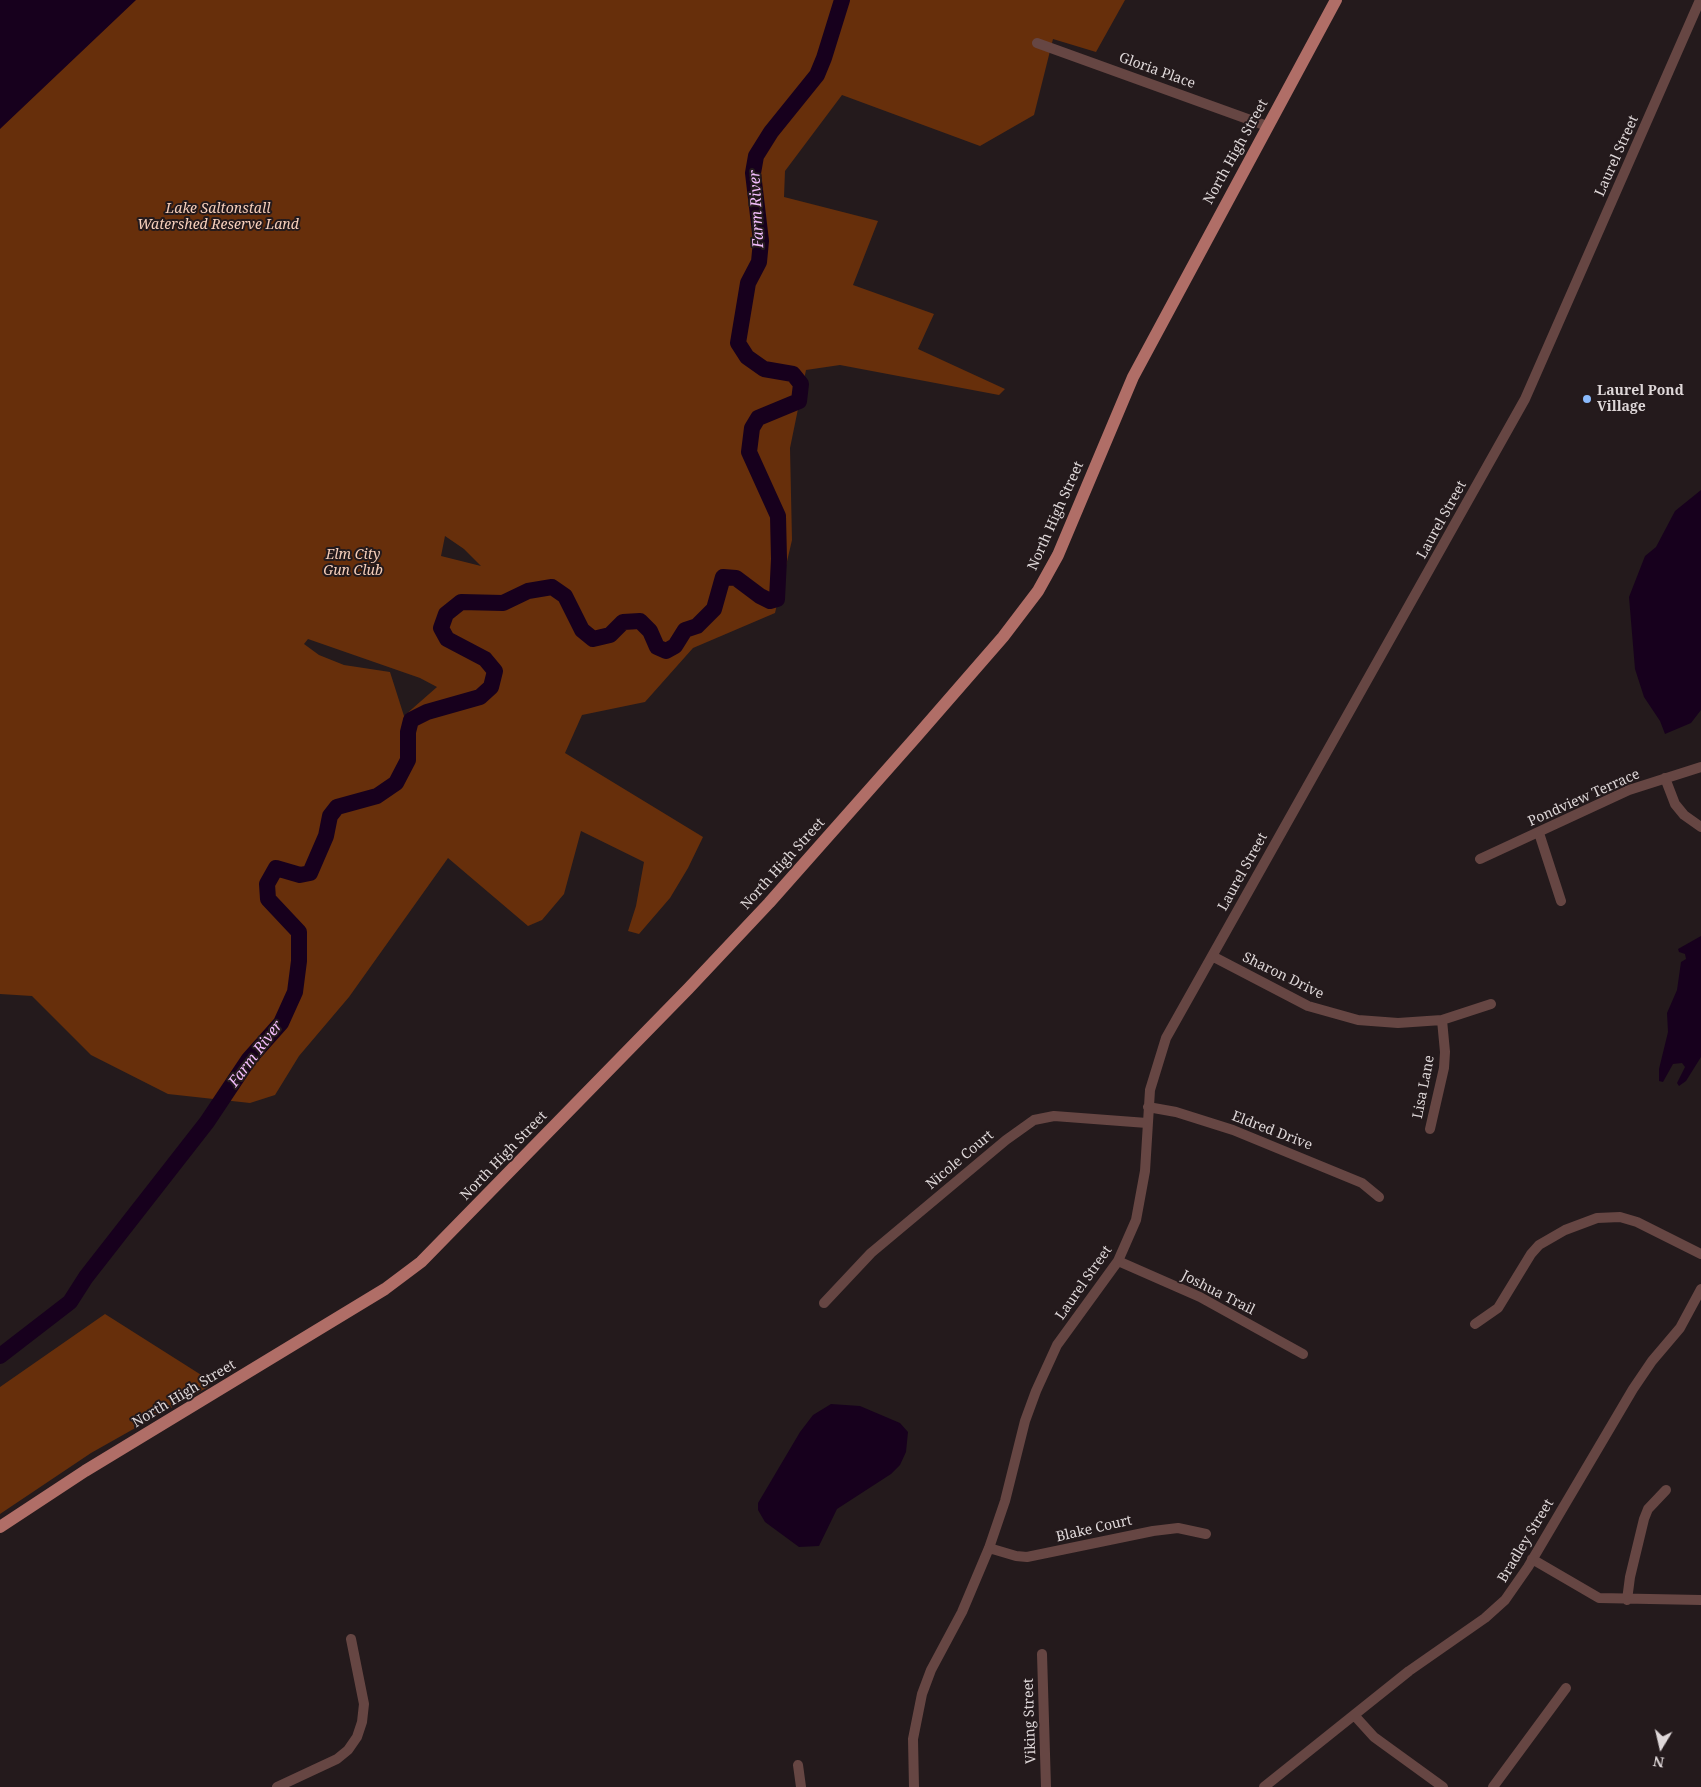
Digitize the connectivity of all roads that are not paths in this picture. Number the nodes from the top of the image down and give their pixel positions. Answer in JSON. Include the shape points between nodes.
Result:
{"nodes":[{"id":1,"x":1336,"y":0,"type":"edge"},
{"id":2,"x":1700,"y":0,"type":"edge"},
{"id":3,"x":1037,"y":43,"type":"dead end"},
{"id":4,"x":1267,"y":126,"type":"junction"},
{"id":5,"x":1701,"y":767,"type":"edge"},
{"id":6,"x":1665,"y":778,"type":"junction"},
{"id":7,"x":1701,"y":827,"type":"edge"},
{"id":8,"x":1539,"y":833,"type":"junction"},
{"id":9,"x":1480,"y":858,"type":"dead end"},
{"id":10,"x":1561,"y":900,"type":"dead end"},
{"id":11,"x":1212,"y":956,"type":"junction"},
{"id":12,"x":1491,"y":1004,"type":"dead end"},
{"id":13,"x":1442,"y":1020,"type":"junction"},
{"id":14,"x":1148,"y":1108,"type":"junction"},
{"id":15,"x":1147,"y":1123,"type":"junction"},
{"id":16,"x":1430,"y":1129,"type":"dead end"},
{"id":17,"x":1379,"y":1197,"type":"dead end"},
{"id":18,"x":1701,"y":1254,"type":"edge"},
{"id":19,"x":1118,"y":1261,"type":"junction"},
{"id":20,"x":1701,"y":1289,"type":"edge"},
{"id":21,"x":824,"y":1303,"type":"dead end"},
{"id":22,"x":1475,"y":1324,"type":"dead end"},
{"id":23,"x":1303,"y":1354,"type":"dead end"},
{"id":24,"x":1666,"y":1490,"type":"dead end"},
{"id":25,"x":0,"y":1527,"type":"edge"},
{"id":26,"x":1206,"y":1534,"type":"dead end"},
{"id":27,"x":989,"y":1548,"type":"junction"},
{"id":28,"x":1532,"y":1559,"type":"junction"},
{"id":29,"x":1627,"y":1600,"type":"junction"},
{"id":30,"x":1701,"y":1600,"type":"edge"},
{"id":31,"x":351,"y":1639,"type":"dead end"},
{"id":32,"x":1042,"y":1654,"type":"dead end"},
{"id":33,"x":1566,"y":1688,"type":"dead end"},
{"id":34,"x":1354,"y":1715,"type":"junction"},
{"id":35,"x":798,"y":1765,"type":"dead end"},
{"id":36,"x":277,"y":1787,"type":"edge"},
{"id":37,"x":801,"y":1787,"type":"edge"},
{"id":38,"x":914,"y":1787,"type":"edge"},
{"id":39,"x":1046,"y":1787,"type":"edge"},
{"id":40,"x":1264,"y":1787,"type":"edge"},
{"id":41,"x":1443,"y":1787,"type":"edge"},
{"id":42,"x":1494,"y":1787,"type":"edge"}],
"edges":[{"from":1,"to":4,"type":"main road","name":"North High Street"},
{"from":2,"to":11,"type":"street","name":"Laurel Street","via":[[1525,399]]},
{"from":3,"to":4,"type":"street","name":"Gloria Place"},
{"from":4,"to":25,"type":"main road","name":"North High Street","via":[[1133,377],[1058,555],[1038,591],[1003,637],[770,903],[421,1262],[385,1289],[85,1471]]},
{"from":5,"to":6,"type":"street","name":"Pondview Terrace"},
{"from":6,"to":7,"type":"street","via":[[1675,804]]},
{"from":6,"to":8,"type":"street","name":"Pondview Terrace","via":[[1629,790]]},
{"from":8,"to":9,"type":"street","name":"Pondview Terrace"},
{"from":8,"to":10,"type":"street"},
{"from":11,"to":13,"type":"street","name":"Sharon Drive","via":[[1301,1002],[1335,1014],[1358,1020],[1398,1023]]},
{"from":11,"to":14,"type":"street","name":"Laurel Street","via":[[1166,1038],[1154,1074]]},
{"from":12,"to":13,"type":"street","name":"Sharon Drive"},
{"from":13,"to":16,"type":"street","name":"Lisa Lane","via":[[1444,1068]]},
{"from":14,"to":15,"type":"street","name":"Laurel Street"},
{"from":14,"to":17,"type":"street","name":"Eldred Drive","via":[[1176,1112],[1234,1130],[1362,1183]]},
{"from":15,"to":19,"type":"street","name":"Laurel Street","via":[[1140,1205]]},
{"from":15,"to":21,"type":"street","name":"Nicole Court","via":[[1054,1116],[1034,1120],[878,1247]]},
{"from":18,"to":22,"type":"street","via":[[1637,1222],[1620,1217],[1598,1218],[1565,1230],[1539,1245],[1498,1308]]},
{"from":19,"to":23,"type":"street","name":"Joshua Trail","via":[[1200,1297]]},
{"from":19,"to":27,"type":"street","name":"Laurel Street","via":[[1057,1346],[1041,1377],[1025,1421],[1005,1501]]},
{"from":20,"to":28,"type":"street","name":"Bradley Street","via":[[1680,1328],[1633,1389]]},
{"from":24,"to":29,"type":"street","via":[[1648,1509],[1644,1519]]},
{"from":26,"to":27,"type":"street","name":"Blake Court","via":[[1178,1528],[1153,1531],[1027,1557]]},
{"from":27,"to":38,"type":"street","name":"Laurel Street","via":[[966,1604],[925,1687],[913,1739]]},
{"from":28,"to":29,"type":"street","via":[[1598,1598]]},
{"from":28,"to":34,"type":"street","name":"Bradley Street","via":[[1514,1588],[1494,1610],[1428,1656]]},
{"from":29,"to":30,"type":"street"},
{"from":31,"to":36,"type":"street","via":[[364,1704],[357,1737],[337,1758]]},
{"from":32,"to":39,"type":"street","name":"Viking Street"},
{"from":33,"to":42,"type":"street"},
{"from":34,"to":40,"type":"street","name":"Bradley Street"},
{"from":34,"to":41,"type":"street","via":[[1374,1737]]},
{"from":35,"to":37,"type":"street"}]}
